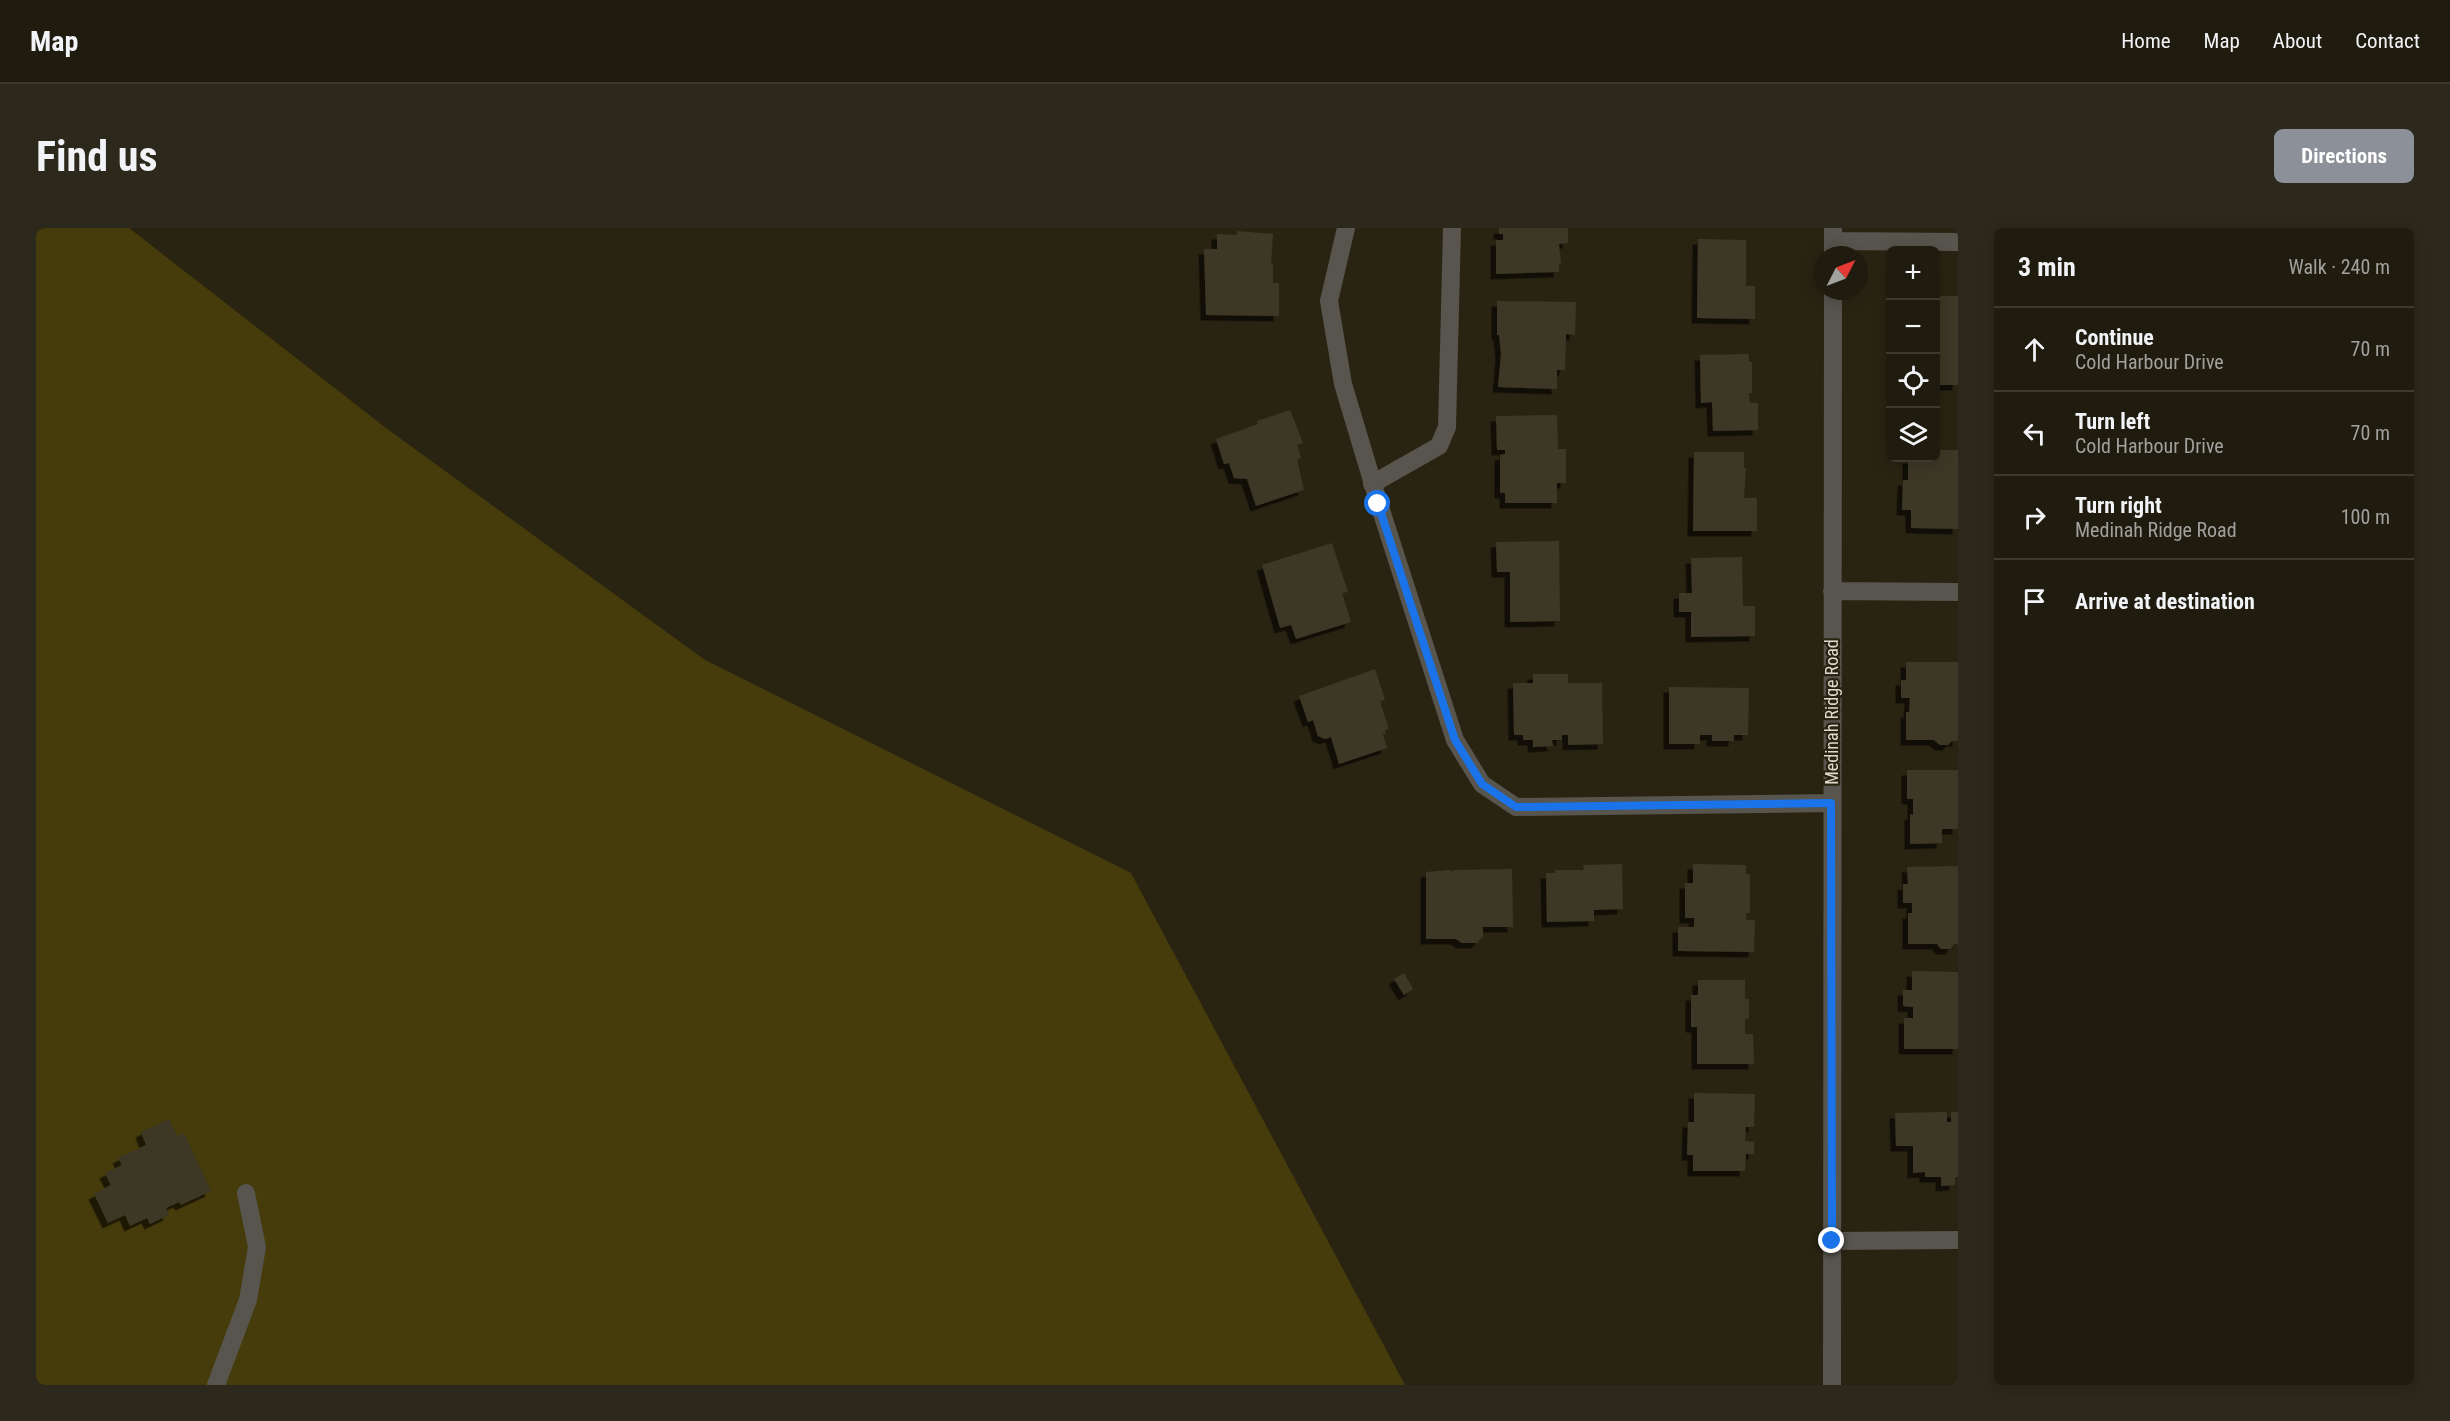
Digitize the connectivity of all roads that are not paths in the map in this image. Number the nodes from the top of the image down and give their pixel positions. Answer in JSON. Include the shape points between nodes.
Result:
{"nodes":[{"id":1,"x":1346,"y":228,"type":"edge"},
{"id":2,"x":1452,"y":228,"type":"edge"},
{"id":3,"x":1833,"y":242,"type":"edge"},
{"id":4,"x":1958,"y":242,"type":"edge"},
{"id":5,"x":1833,"y":300,"type":"edge"},
{"id":6,"x":1372,"y":484,"type":"junction"},
{"id":7,"x":1832,"y":591,"type":"junction"},
{"id":8,"x":1958,"y":592,"type":"edge"},
{"id":9,"x":1831,"y":803,"type":"junction"},
{"id":10,"x":246,"y":1192,"type":"dead end"},
{"id":11,"x":1958,"y":1240,"type":"edge"},
{"id":12,"x":1832,"y":1241,"type":"junction"},
{"id":13,"x":216,"y":1385,"type":"edge"},
{"id":14,"x":1832,"y":1385,"type":"edge"}],
"edges":[{"from":1,"to":6,"type":"street","via":[[1329,301],[1343,384]]},
{"from":2,"to":6,"type":"street","via":[[1447,427],[1439,446]]},
{"from":3,"to":4,"type":"street"},
{"from":5,"to":7,"type":"street","name":"Medinah Ridge Road"},
{"from":6,"to":9,"type":"street","via":[[1455,740],[1482,784],[1516,807]]},
{"from":7,"to":8,"type":"street"},
{"from":7,"to":9,"type":"street","name":"Medinah Ridge Road"},
{"from":9,"to":12,"type":"street","name":"Medinah Ridge Road"},
{"from":10,"to":13,"type":"street","via":[[257,1247],[248,1300]]},
{"from":11,"to":12,"type":"street"},
{"from":12,"to":14,"type":"street","name":"Medinah Ridge Road"}]}
